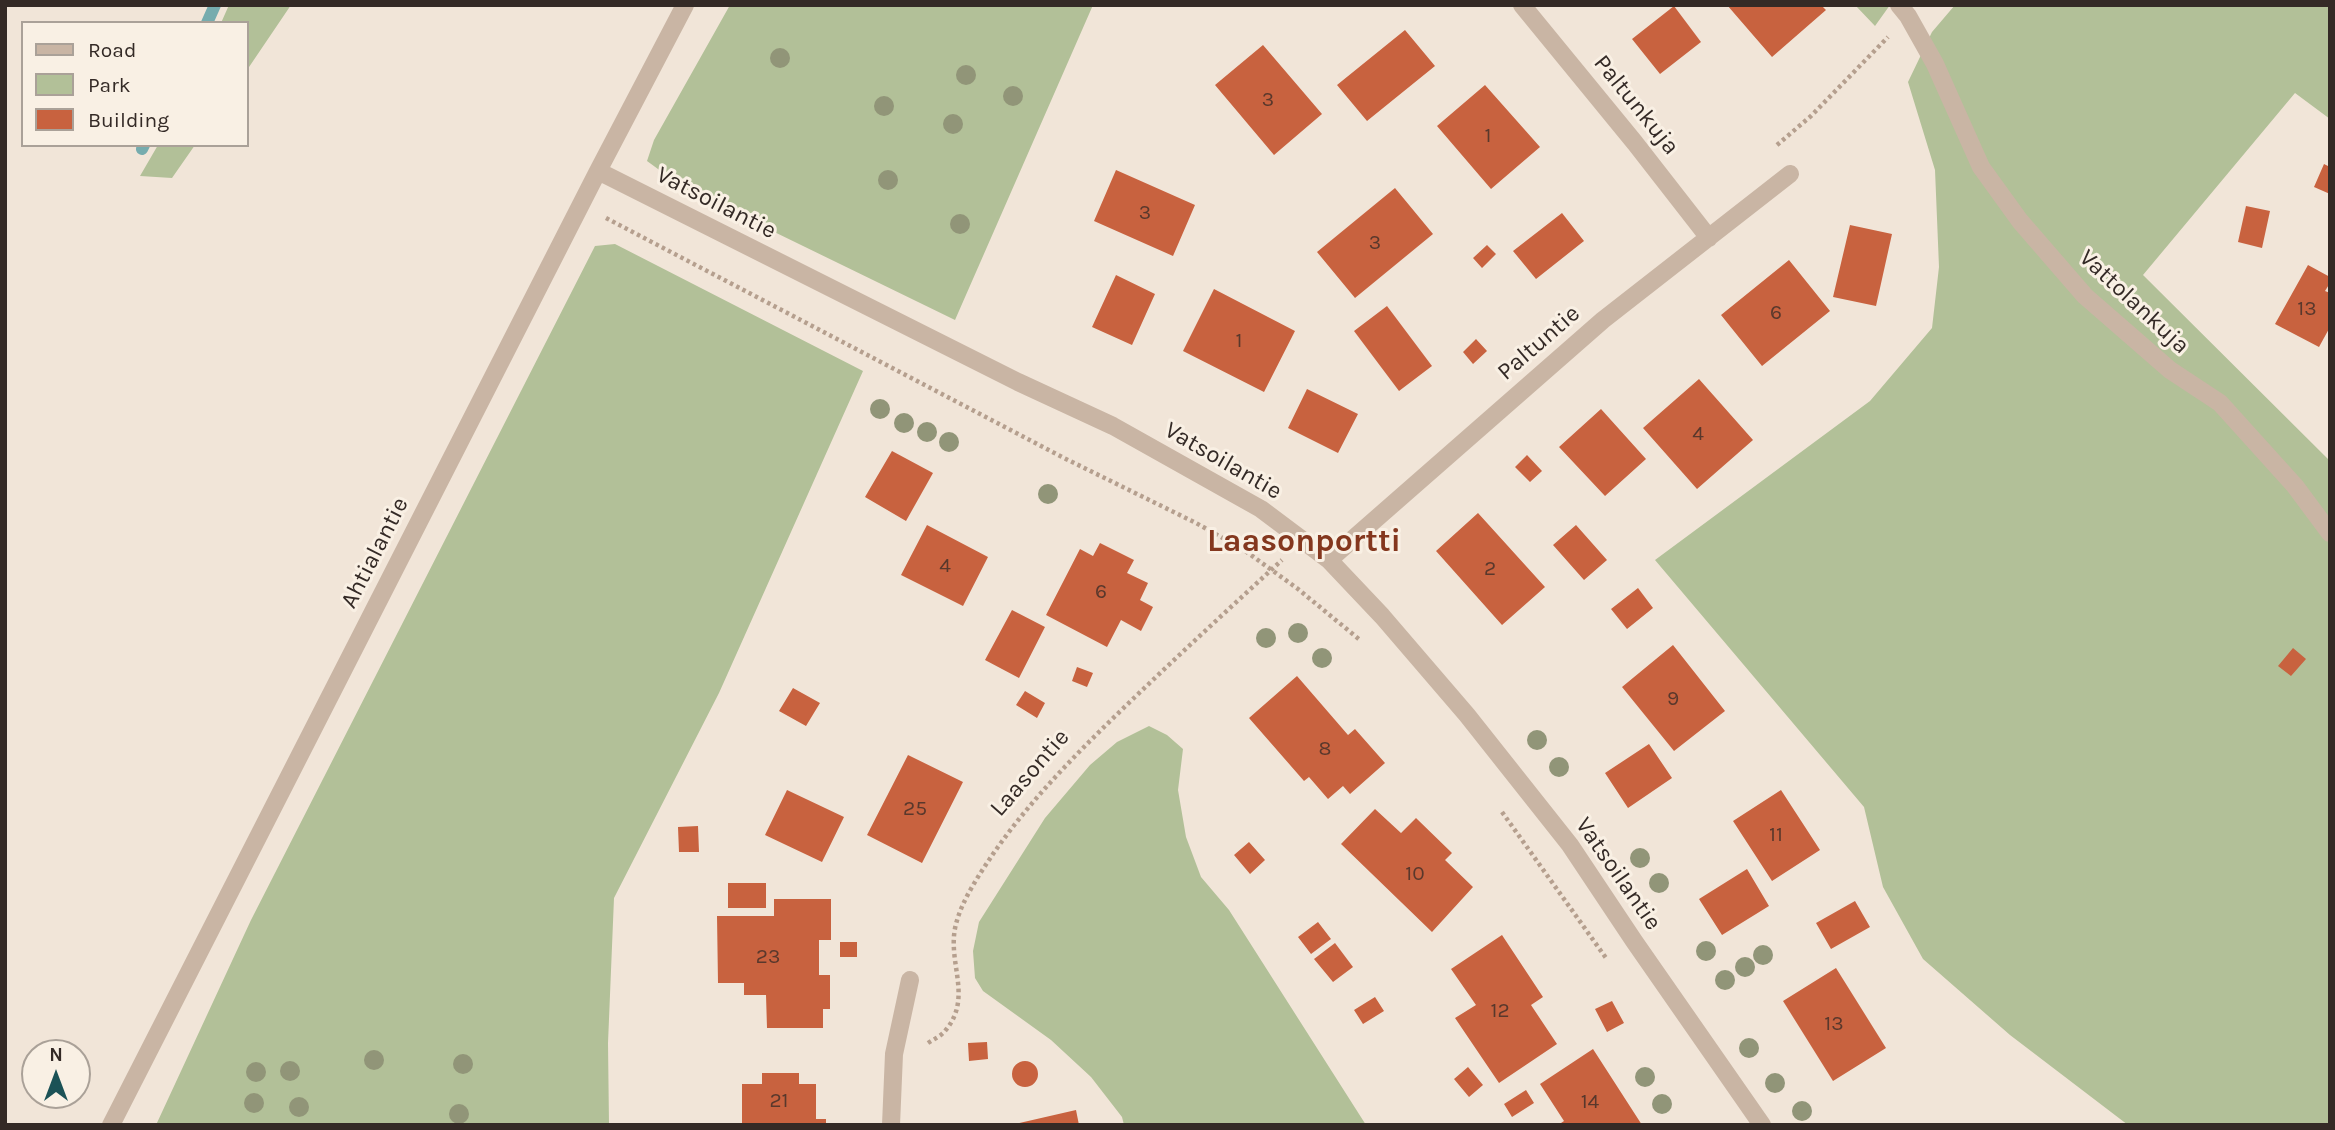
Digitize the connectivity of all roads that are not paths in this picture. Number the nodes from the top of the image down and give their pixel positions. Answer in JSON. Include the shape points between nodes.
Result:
{"nodes":[{"id":1,"x":685,"y":5,"type":"edge"},
{"id":2,"x":1522,"y":5,"type":"edge"},
{"id":3,"x":1904,"y":10,"type":"edge"},
{"id":4,"x":598,"y":171,"type":"junction"},
{"id":5,"x":1790,"y":174,"type":"dead end"},
{"id":6,"x":1709,"y":238,"type":"junction"},
{"id":7,"x":2330,"y":533,"type":"edge"},
{"id":8,"x":1329,"y":561,"type":"junction"},
{"id":9,"x":910,"y":980,"type":"dead end"},
{"id":10,"x":111,"y":1125,"type":"edge"},
{"id":11,"x":891,"y":1125,"type":"edge"},
{"id":12,"x":1762,"y":1125,"type":"edge"}],
"edges":[{"from":1,"to":4,"type":"street","name":"Ahtialantie"},
{"from":2,"to":6,"type":"street","name":"Paltunkuja"},
{"from":3,"to":7,"type":"street","name":"Vattolankuja","via":[[1936,64],[1981,167],[2020,221],[2085,296],[2170,370],[2220,403],[2295,486]]},
{"from":4,"to":8,"type":"street","name":"Vatsoilantie","via":[[1124,432],[1261,509]]},
{"from":4,"to":10,"type":"street","name":"Ahtialantie"},
{"from":5,"to":6,"type":"street","name":"Paltuntie"},
{"from":6,"to":8,"type":"street","name":"Paltuntie","via":[[1603,320]]},
{"from":8,"to":12,"type":"street","name":"Vatsoilantie","via":[[1497,751],[1570,845]]},
{"from":9,"to":11,"type":"street","via":[[894,1054]]}]}
